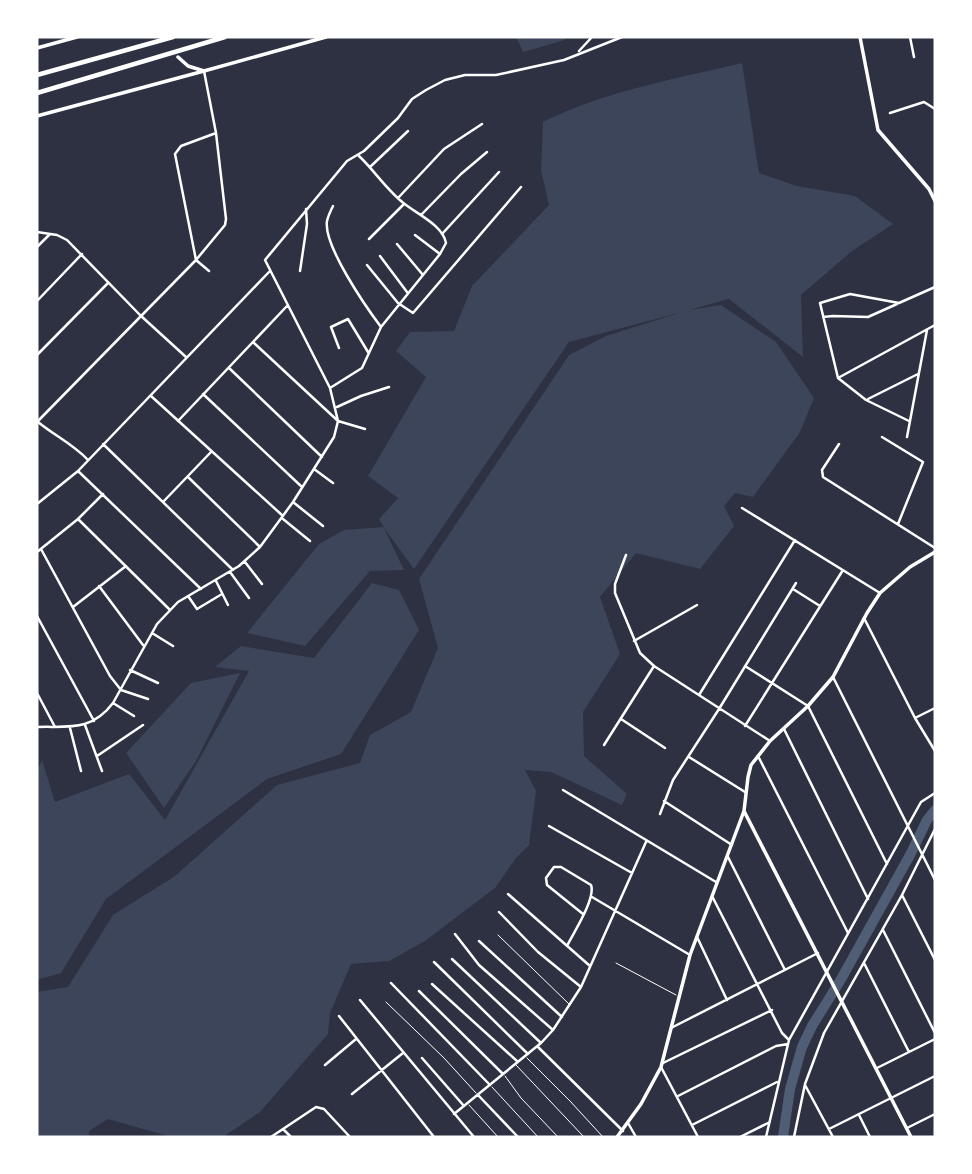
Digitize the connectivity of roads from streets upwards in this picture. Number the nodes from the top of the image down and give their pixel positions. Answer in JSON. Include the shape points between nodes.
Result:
{"nodes":[{"id":1,"x":77,"y":37,"type":"edge"},
{"id":2,"x":173,"y":37,"type":"edge"},
{"id":3,"x":225,"y":37,"type":"edge"},
{"id":4,"x":326,"y":37,"type":"edge"},
{"id":5,"x":592,"y":37,"type":"edge"},
{"id":6,"x":622,"y":37,"type":"edge"},
{"id":7,"x":860,"y":37,"type":"edge"},
{"id":8,"x":910,"y":37,"type":"edge"},
{"id":9,"x":37,"y":48,"type":"edge"},
{"id":10,"x":577,"y":54,"type":"junction"},
{"id":11,"x":178,"y":57,"type":"dead end"},
{"id":12,"x":914,"y":57,"type":"dead end"},
{"id":13,"x":204,"y":71,"type":"junction"},
{"id":14,"x":37,"y":75,"type":"edge"},
{"id":15,"x":37,"y":93,"type":"edge"},
{"id":16,"x":935,"y":108,"type":"edge"},
{"id":17,"x":890,"y":113,"type":"dead end"},
{"id":18,"x":37,"y":116,"type":"edge"},
{"id":19,"x":482,"y":124,"type":"dead end"},
{"id":20,"x":408,"y":131,"type":"dead end"},
{"id":21,"x":216,"y":132,"type":"junction"},
{"id":22,"x":487,"y":152,"type":"dead end"},
{"id":23,"x":358,"y":155,"type":"junction"},
{"id":24,"x":370,"y":167,"type":"junction"},
{"id":25,"x":499,"y":172,"type":"dead end"},
{"id":26,"x":522,"y":187,"type":"dead end"},
{"id":27,"x":398,"y":198,"type":"junction"},
{"id":28,"x":935,"y":201,"type":"edge"},
{"id":29,"x":404,"y":204,"type":"junction"},
{"id":30,"x":333,"y":206,"type":"dead end"},
{"id":31,"x":306,"y":209,"type":"junction"},
{"id":32,"x":421,"y":215,"type":"junction"},
{"id":33,"x":37,"y":232,"type":"edge"},
{"id":34,"x":50,"y":234,"type":"junction"},
{"id":35,"x":442,"y":234,"type":"junction"},
{"id":36,"x":415,"y":235,"type":"dead end"},
{"id":37,"x":369,"y":239,"type":"dead end"},
{"id":38,"x":397,"y":244,"type":"dead end"},
{"id":39,"x":37,"y":247,"type":"edge"},
{"id":40,"x":82,"y":254,"type":"junction"},
{"id":41,"x":440,"y":254,"type":"junction"},
{"id":42,"x":380,"y":256,"type":"dead end"},
{"id":43,"x":196,"y":260,"type":"junction"},
{"id":44,"x":367,"y":265,"type":"dead end"},
{"id":45,"x":209,"y":271,"type":"dead end"},
{"id":46,"x":270,"y":271,"type":"junction"},
{"id":47,"x":300,"y":271,"type":"dead end"},
{"id":48,"x":424,"y":275,"type":"junction"},
{"id":49,"x":108,"y":283,"type":"junction"},
{"id":50,"x":935,"y":288,"type":"edge"},
{"id":51,"x":407,"y":292,"type":"junction"},
{"id":52,"x":37,"y":301,"type":"edge"},
{"id":53,"x":398,"y":303,"type":"junction"},
{"id":54,"x":899,"y":303,"type":"junction"},
{"id":55,"x":288,"y":305,"type":"junction"},
{"id":56,"x":140,"y":315,"type":"junction"},
{"id":57,"x":823,"y":317,"type":"junction"},
{"id":58,"x":935,"y":325,"type":"edge"},
{"id":59,"x":381,"y":327,"type":"junction"},
{"id":60,"x":927,"y":330,"type":"junction"},
{"id":61,"x":254,"y":343,"type":"junction"},
{"id":62,"x":338,"y":348,"type":"dead end"},
{"id":63,"x":369,"y":354,"type":"junction"},
{"id":64,"x":37,"y":355,"type":"edge"},
{"id":65,"x":186,"y":357,"type":"junction"},
{"id":66,"x":229,"y":368,"type":"junction"},
{"id":67,"x":918,"y":374,"type":"junction"},
{"id":68,"x":838,"y":378,"type":"junction"},
{"id":69,"x":330,"y":387,"type":"junction"},
{"id":70,"x":389,"y":387,"type":"dead end"},
{"id":71,"x":203,"y":394,"type":"junction"},
{"id":72,"x":150,"y":395,"type":"junction"},
{"id":73,"x":866,"y":400,"type":"junction"},
{"id":74,"x":336,"y":408,"type":"junction"},
{"id":75,"x":37,"y":421,"type":"edge"},
{"id":76,"x":178,"y":421,"type":"junction"},
{"id":77,"x":338,"y":421,"type":"junction"},
{"id":78,"x":909,"y":421,"type":"junction"},
{"id":79,"x":365,"y":429,"type":"dead end"},
{"id":80,"x":882,"y":437,"type":"dead end"},
{"id":81,"x":907,"y":437,"type":"dead end"},
{"id":82,"x":103,"y":444,"type":"junction"},
{"id":83,"x":839,"y":444,"type":"dead end"},
{"id":84,"x":211,"y":452,"type":"junction"},
{"id":85,"x":322,"y":457,"type":"junction"},
{"id":86,"x":88,"y":460,"type":"junction"},
{"id":87,"x":314,"y":469,"type":"junction"},
{"id":88,"x":78,"y":471,"type":"junction"},
{"id":89,"x":188,"y":477,"type":"junction"},
{"id":90,"x":333,"y":483,"type":"dead end"},
{"id":91,"x":302,"y":487,"type":"junction"},
{"id":92,"x":103,"y":494,"type":"junction"},
{"id":93,"x":163,"y":502,"type":"junction"},
{"id":94,"x":293,"y":502,"type":"junction"},
{"id":95,"x":37,"y":504,"type":"edge"},
{"id":96,"x":742,"y":508,"type":"dead end"},
{"id":97,"x":283,"y":517,"type":"junction"},
{"id":98,"x":78,"y":519,"type":"junction"},
{"id":99,"x":898,"y":524,"type":"junction"},
{"id":100,"x":323,"y":526,"type":"dead end"},
{"id":101,"x":795,"y":540,"type":"junction"},
{"id":102,"x":310,"y":541,"type":"dead end"},
{"id":103,"x":260,"y":547,"type":"junction"},
{"id":104,"x":41,"y":549,"type":"junction"},
{"id":105,"x":935,"y":550,"type":"edge"},
{"id":106,"x":37,"y":552,"type":"edge"},
{"id":107,"x":626,"y":555,"type":"dead end"},
{"id":108,"x":246,"y":562,"type":"junction"},
{"id":109,"x":126,"y":566,"type":"junction"},
{"id":110,"x":843,"y":570,"type":"junction"},
{"id":111,"x":232,"y":571,"type":"junction"},
{"id":112,"x":216,"y":581,"type":"junction"},
{"id":113,"x":262,"y":583,"type":"dead end"},
{"id":114,"x":796,"y":583,"type":"dead end"},
{"id":115,"x":99,"y":586,"type":"junction"},
{"id":116,"x":201,"y":589,"type":"junction"},
{"id":117,"x":793,"y":589,"type":"junction"},
{"id":118,"x":880,"y":593,"type":"junction"},
{"id":119,"x":222,"y":594,"type":"junction"},
{"id":120,"x":188,"y":596,"type":"junction"},
{"id":121,"x":248,"y":598,"type":"dead end"},
{"id":122,"x":228,"y":605,"type":"dead end"},
{"id":123,"x":697,"y":605,"type":"dead end"},
{"id":124,"x":820,"y":606,"type":"junction"},
{"id":125,"x":73,"y":607,"type":"junction"},
{"id":126,"x":170,"y":610,"type":"junction"},
{"id":127,"x":37,"y":616,"type":"edge"},
{"id":128,"x":864,"y":618,"type":"junction"},
{"id":129,"x":151,"y":633,"type":"junction"},
{"id":130,"x":634,"y":641,"type":"junction"},
{"id":131,"x":143,"y":645,"type":"junction"},
{"id":132,"x":173,"y":646,"type":"dead end"},
{"id":133,"x":654,"y":666,"type":"junction"},
{"id":134,"x":745,"y":666,"type":"junction"},
{"id":135,"x":130,"y":670,"type":"junction"},
{"id":136,"x":832,"y":677,"type":"junction"},
{"id":137,"x":772,"y":682,"type":"junction"},
{"id":138,"x":158,"y":683,"type":"dead end"},
{"id":139,"x":121,"y":690,"type":"junction"},
{"id":140,"x":37,"y":693,"type":"edge"},
{"id":141,"x":699,"y":696,"type":"junction"},
{"id":142,"x":148,"y":699,"type":"dead end"},
{"id":143,"x":114,"y":703,"type":"junction"},
{"id":144,"x":808,"y":706,"type":"junction"},
{"id":145,"x":935,"y":708,"type":"edge"},
{"id":146,"x":719,"y":709,"type":"junction"},
{"id":147,"x":927,"y":712,"type":"junction"},
{"id":148,"x":935,"y":715,"type":"edge"},
{"id":149,"x":134,"y":716,"type":"dead end"},
{"id":150,"x":915,"y":718,"type":"junction"},
{"id":151,"x":621,"y":719,"type":"junction"},
{"id":152,"x":94,"y":721,"type":"junction"},
{"id":153,"x":85,"y":725,"type":"junction"},
{"id":154,"x":143,"y":725,"type":"dead end"},
{"id":155,"x":745,"y":726,"type":"junction"},
{"id":156,"x":37,"y":727,"type":"edge"},
{"id":157,"x":55,"y":727,"type":"junction"},
{"id":158,"x":69,"y":728,"type":"junction"},
{"id":159,"x":784,"y":728,"type":"junction"},
{"id":160,"x":770,"y":741,"type":"junction"},
{"id":161,"x":604,"y":745,"type":"dead end"},
{"id":162,"x":665,"y":748,"type":"dead end"},
{"id":163,"x":935,"y":751,"type":"edge"},
{"id":164,"x":97,"y":755,"type":"junction"},
{"id":165,"x":758,"y":756,"type":"junction"},
{"id":166,"x":689,"y":757,"type":"junction"},
{"id":167,"x":81,"y":771,"type":"dead end"},
{"id":168,"x":102,"y":771,"type":"dead end"},
{"id":169,"x":563,"y":790,"type":"dead end"},
{"id":170,"x":747,"y":793,"type":"junction"},
{"id":171,"x":935,"y":793,"type":"edge"},
{"id":172,"x":664,"y":802,"type":"junction"},
{"id":173,"x":744,"y":811,"type":"junction"},
{"id":174,"x":660,"y":814,"type":"dead end"},
{"id":175,"x":549,"y":826,"type":"dead end"},
{"id":176,"x":908,"y":828,"type":"junction"},
{"id":177,"x":935,"y":830,"type":"edge"},
{"id":178,"x":646,"y":842,"type":"junction"},
{"id":179,"x":732,"y":845,"type":"junction"},
{"id":180,"x":923,"y":855,"type":"junction"},
{"id":181,"x":728,"y":857,"type":"junction"},
{"id":182,"x":887,"y":864,"type":"junction"},
{"id":183,"x":633,"y":874,"type":"junction"},
{"id":184,"x":935,"y":880,"type":"edge"},
{"id":185,"x":717,"y":883,"type":"junction"},
{"id":186,"x":508,"y":894,"type":"dead end"},
{"id":187,"x":902,"y":895,"type":"junction"},
{"id":188,"x":712,"y":896,"type":"junction"},
{"id":189,"x":592,"y":897,"type":"junction"},
{"id":190,"x":868,"y":899,"type":"junction"},
{"id":191,"x":499,"y":912,"type":"dead end"},
{"id":192,"x":615,"y":913,"type":"junction"},
{"id":193,"x":583,"y":914,"type":"junction"},
{"id":194,"x":882,"y":929,"type":"junction"},
{"id":195,"x":848,"y":933,"type":"junction"},
{"id":196,"x":455,"y":934,"type":"dead end"},
{"id":197,"x":696,"y":936,"type":"junction"},
{"id":198,"x":480,"y":941,"type":"dead end"},
{"id":199,"x":568,"y":946,"type":"junction"},
{"id":200,"x":818,"y":953,"type":"junction"},
{"id":201,"x":690,"y":956,"type":"junction"},
{"id":202,"x":452,"y":959,"type":"dead end"},
{"id":203,"x":935,"y":960,"type":"edge"},
{"id":204,"x":434,"y":962,"type":"dead end"},
{"id":205,"x":864,"y":963,"type":"junction"},
{"id":206,"x":590,"y":966,"type":"junction"},
{"id":207,"x":785,"y":970,"type":"junction"},
{"id":208,"x":827,"y":971,"type":"junction"},
{"id":209,"x":390,"y":983,"type":"dead end"},
{"id":210,"x":432,"y":984,"type":"dead end"},
{"id":211,"x":757,"y":984,"type":"junction"},
{"id":212,"x":581,"y":987,"type":"junction"},
{"id":213,"x":419,"y":991,"type":"dead end"},
{"id":214,"x":360,"y":1000,"type":"dead end"},
{"id":215,"x":727,"y":1000,"type":"junction"},
{"id":216,"x":842,"y":1000,"type":"junction"},
{"id":217,"x":772,"y":1010,"type":"junction"},
{"id":218,"x":339,"y":1016,"type":"dead end"},
{"id":219,"x":562,"y":1017,"type":"junction"},
{"id":220,"x":671,"y":1028,"type":"junction"},
{"id":221,"x":554,"y":1030,"type":"junction"},
{"id":222,"x":935,"y":1033,"type":"edge"},
{"id":223,"x":356,"y":1039,"type":"junction"},
{"id":224,"x":935,"y":1039,"type":"edge"},
{"id":225,"x":788,"y":1042,"type":"junction"},
{"id":226,"x":541,"y":1043,"type":"junction"},
{"id":227,"x":537,"y":1046,"type":"junction"},
{"id":228,"x":909,"y":1052,"type":"junction"},
{"id":229,"x":403,"y":1053,"type":"junction"},
{"id":230,"x":527,"y":1055,"type":"junction"},
{"id":231,"x":422,"y":1058,"type":"dead end"},
{"id":232,"x":517,"y":1063,"type":"junction"},
{"id":233,"x":325,"y":1065,"type":"dead end"},
{"id":234,"x":662,"y":1065,"type":"junction"},
{"id":235,"x":877,"y":1068,"type":"junction"},
{"id":236,"x":382,"y":1070,"type":"junction"},
{"id":237,"x":503,"y":1074,"type":"junction"},
{"id":238,"x":935,"y":1076,"type":"edge"},
{"id":239,"x":777,"y":1083,"type":"junction"},
{"id":240,"x":805,"y":1084,"type":"junction"},
{"id":241,"x":490,"y":1085,"type":"junction"},
{"id":242,"x":352,"y":1094,"type":"dead end"},
{"id":243,"x":478,"y":1095,"type":"junction"},
{"id":244,"x":678,"y":1096,"type":"junction"},
{"id":245,"x":892,"y":1098,"type":"junction"},
{"id":246,"x":466,"y":1104,"type":"junction"},
{"id":247,"x":454,"y":1114,"type":"junction"},
{"id":248,"x":935,"y":1114,"type":"edge"},
{"id":249,"x":858,"y":1115,"type":"junction"},
{"id":250,"x":628,"y":1123,"type":"junction"},
{"id":251,"x":768,"y":1123,"type":"junction"},
{"id":252,"x":692,"y":1125,"type":"junction"},
{"id":253,"x":906,"y":1128,"type":"junction"},
{"id":254,"x":283,"y":1129,"type":"junction"},
{"id":255,"x":829,"y":1129,"type":"junction"},
{"id":256,"x":622,"y":1131,"type":"junction"},
{"id":257,"x":795,"y":1136,"type":"edge"},
{"id":258,"x":271,"y":1137,"type":"edge"},
{"id":259,"x":291,"y":1137,"type":"edge"},
{"id":260,"x":350,"y":1137,"type":"edge"},
{"id":261,"x":434,"y":1137,"type":"edge"},
{"id":262,"x":474,"y":1137,"type":"edge"},
{"id":263,"x":517,"y":1137,"type":"edge"},
{"id":264,"x":617,"y":1137,"type":"edge"},
{"id":265,"x":636,"y":1137,"type":"edge"},
{"id":266,"x":698,"y":1137,"type":"edge"},
{"id":267,"x":740,"y":1137,"type":"edge"},
{"id":268,"x":766,"y":1137,"type":"edge"},
{"id":269,"x":833,"y":1137,"type":"edge"},
{"id":270,"x":870,"y":1137,"type":"edge"},
{"id":271,"x":911,"y":1137,"type":"edge"}],
"edges":[{"from":1,"to":9,"type":"street"},
{"from":2,"to":14,"type":"highway"},
{"from":3,"to":15,"type":"highway"},
{"from":4,"to":13,"type":"street"},
{"from":5,"to":10,"type":"street"},
{"from":6,"to":10,"type":"street"},
{"from":7,"to":28,"type":"street","via":[[878,130]]},
{"from":8,"to":12,"type":"street"},
{"from":10,"to":23,"type":"street","via":[[496,75],[445,80],[412,99]]},
{"from":11,"to":13,"type":"street"},
{"from":13,"to":18,"type":"street"},
{"from":13,"to":21,"type":"street"},
{"from":16,"to":17,"type":"street","via":[[924,102]]},
{"from":19,"to":27,"type":"street","via":[[444,149]]},
{"from":20,"to":24,"type":"street"},
{"from":21,"to":43,"type":"street","via":[[226,219]]},
{"from":21,"to":43,"type":"street","via":[[181,146],[175,154]]},
{"from":22,"to":32,"type":"street"},
{"from":23,"to":24,"type":"street"},
{"from":23,"to":31,"type":"street","via":[[347,161]]},
{"from":24,"to":27,"type":"street"},
{"from":25,"to":35,"type":"street"},
{"from":26,"to":53,"type":"street","via":[[414,312]]},
{"from":27,"to":29,"type":"street"},
{"from":29,"to":32,"type":"street"},
{"from":29,"to":37,"type":"street"},
{"from":30,"to":59,"type":"street","via":[[327,221],[330,237],[359,296]]},
{"from":31,"to":46,"type":"street","via":[[266,257]]},
{"from":31,"to":47,"type":"street"},
{"from":32,"to":35,"type":"street"},
{"from":33,"to":34,"type":"street"},
{"from":34,"to":39,"type":"street"},
{"from":34,"to":40,"type":"street","via":[[67,240]]},
{"from":35,"to":41,"type":"street","via":[[446,243]]},
{"from":36,"to":41,"type":"street"},
{"from":38,"to":48,"type":"street"},
{"from":40,"to":49,"type":"street"},
{"from":40,"to":52,"type":"street"},
{"from":41,"to":48,"type":"street"},
{"from":42,"to":51,"type":"street"},
{"from":43,"to":45,"type":"street"},
{"from":43,"to":56,"type":"street"},
{"from":44,"to":53,"type":"street"},
{"from":46,"to":55,"type":"street"},
{"from":46,"to":65,"type":"street"},
{"from":48,"to":51,"type":"street"},
{"from":49,"to":56,"type":"street"},
{"from":49,"to":64,"type":"street"},
{"from":50,"to":54,"type":"street"},
{"from":51,"to":53,"type":"street"},
{"from":53,"to":59,"type":"street"},
{"from":54,"to":57,"type":"street","via":[[868,317]]},
{"from":54,"to":57,"type":"street","via":[[850,294],[820,303]]},
{"from":55,"to":61,"type":"street"},
{"from":55,"to":69,"type":"street"},
{"from":56,"to":65,"type":"street"},
{"from":56,"to":75,"type":"street"},
{"from":57,"to":68,"type":"street"},
{"from":58,"to":60,"type":"street"},
{"from":59,"to":63,"type":"street"},
{"from":60,"to":67,"type":"street"},
{"from":60,"to":68,"type":"street"},
{"from":61,"to":66,"type":"street"},
{"from":61,"to":77,"type":"street"},
{"from":62,"to":63,"type":"street","via":[[331,327],[348,319]]},
{"from":63,"to":69,"type":"street","via":[[359,371]]},
{"from":65,"to":72,"type":"street"},
{"from":66,"to":71,"type":"street"},
{"from":66,"to":85,"type":"street"},
{"from":67,"to":73,"type":"street"},
{"from":67,"to":78,"type":"street"},
{"from":68,"to":73,"type":"street"},
{"from":69,"to":74,"type":"street"},
{"from":70,"to":74,"type":"street"},
{"from":71,"to":76,"type":"street"},
{"from":71,"to":91,"type":"street"},
{"from":72,"to":76,"type":"street"},
{"from":72,"to":82,"type":"street"},
{"from":73,"to":78,"type":"street"},
{"from":74,"to":77,"type":"street"},
{"from":75,"to":86,"type":"street"},
{"from":76,"to":84,"type":"street"},
{"from":77,"to":79,"type":"street"},
{"from":77,"to":85,"type":"street"},
{"from":78,"to":81,"type":"street"},
{"from":80,"to":99,"type":"street","via":[[923,462]]},
{"from":82,"to":86,"type":"street"},
{"from":82,"to":93,"type":"street"},
{"from":83,"to":99,"type":"street","via":[[822,470],[823,477]]},
{"from":84,"to":89,"type":"street"},
{"from":84,"to":97,"type":"street"},
{"from":85,"to":87,"type":"street"},
{"from":86,"to":88,"type":"street"},
{"from":87,"to":90,"type":"street"},
{"from":87,"to":91,"type":"street"},
{"from":88,"to":92,"type":"street"},
{"from":88,"to":95,"type":"street"},
{"from":89,"to":93,"type":"street"},
{"from":89,"to":103,"type":"street"},
{"from":91,"to":94,"type":"street"},
{"from":92,"to":98,"type":"street"},
{"from":92,"to":116,"type":"street"},
{"from":93,"to":111,"type":"street"},
{"from":94,"to":97,"type":"street"},
{"from":94,"to":100,"type":"street"},
{"from":96,"to":101,"type":"street"},
{"from":97,"to":102,"type":"street"},
{"from":97,"to":103,"type":"street"},
{"from":98,"to":104,"type":"street"},
{"from":98,"to":109,"type":"street"},
{"from":99,"to":105,"type":"street"},
{"from":101,"to":110,"type":"street"},
{"from":101,"to":141,"type":"street"},
{"from":103,"to":108,"type":"street"},
{"from":104,"to":106,"type":"street"},
{"from":104,"to":125,"type":"street"},
{"from":105,"to":118,"type":"street"},
{"from":107,"to":130,"type":"street","via":[[615,593]]},
{"from":108,"to":111,"type":"street"},
{"from":108,"to":113,"type":"street"},
{"from":109,"to":115,"type":"street"},
{"from":109,"to":126,"type":"street"},
{"from":110,"to":118,"type":"street"},
{"from":110,"to":124,"type":"street"},
{"from":111,"to":112,"type":"street"},
{"from":111,"to":121,"type":"street"},
{"from":112,"to":116,"type":"street"},
{"from":112,"to":119,"type":"street"},
{"from":114,"to":117,"type":"street"},
{"from":115,"to":125,"type":"street"},
{"from":115,"to":131,"type":"street"},
{"from":116,"to":120,"type":"street"},
{"from":117,"to":124,"type":"street"},
{"from":117,"to":134,"type":"street"},
{"from":118,"to":128,"type":"street"},
{"from":119,"to":120,"type":"street","via":[[197,609]]},
{"from":119,"to":122,"type":"street"},
{"from":120,"to":126,"type":"street"},
{"from":123,"to":130,"type":"street"},
{"from":124,"to":137,"type":"street"},
{"from":125,"to":139,"type":"street"},
{"from":126,"to":129,"type":"street"},
{"from":127,"to":152,"type":"street"},
{"from":128,"to":136,"type":"street"},
{"from":128,"to":150,"type":"street"},
{"from":129,"to":131,"type":"street"},
{"from":129,"to":132,"type":"street"},
{"from":130,"to":133,"type":"street"},
{"from":131,"to":135,"type":"street"},
{"from":133,"to":141,"type":"street"},
{"from":133,"to":151,"type":"street"},
{"from":134,"to":137,"type":"street"},
{"from":134,"to":146,"type":"street"},
{"from":135,"to":138,"type":"street"},
{"from":135,"to":139,"type":"street"},
{"from":136,"to":144,"type":"street"},
{"from":136,"to":176,"type":"street"},
{"from":137,"to":144,"type":"street"},
{"from":137,"to":155,"type":"street"},
{"from":139,"to":142,"type":"street"},
{"from":139,"to":143,"type":"street"},
{"from":140,"to":157,"type":"street"},
{"from":141,"to":146,"type":"street"},
{"from":143,"to":149,"type":"street"},
{"from":143,"to":152,"type":"street"},
{"from":144,"to":159,"type":"street"},
{"from":144,"to":182,"type":"street"},
{"from":145,"to":147,"type":"street"},
{"from":146,"to":155,"type":"street"},
{"from":146,"to":166,"type":"street"},
{"from":147,"to":148,"type":"street"},
{"from":147,"to":150,"type":"street"},
{"from":150,"to":163,"type":"street"},
{"from":151,"to":161,"type":"street"},
{"from":151,"to":162,"type":"street"},
{"from":152,"to":153,"type":"street"},
{"from":153,"to":158,"type":"street"},
{"from":153,"to":164,"type":"street"},
{"from":154,"to":164,"type":"street"},
{"from":155,"to":160,"type":"street"},
{"from":156,"to":157,"type":"street"},
{"from":157,"to":158,"type":"street"},
{"from":158,"to":167,"type":"street"},
{"from":159,"to":160,"type":"street"},
{"from":159,"to":190,"type":"street"},
{"from":160,"to":165,"type":"street"},
{"from":164,"to":168,"type":"street"},
{"from":165,"to":170,"type":"street","via":[[751,765]]},
{"from":165,"to":195,"type":"street"},
{"from":166,"to":170,"type":"street"},
{"from":166,"to":172,"type":"street"},
{"from":169,"to":178,"type":"street"},
{"from":170,"to":173,"type":"street"},
{"from":171,"to":176,"type":"street","via":[[921,803]]},
{"from":172,"to":174,"type":"street"},
{"from":172,"to":179,"type":"street"},
{"from":173,"to":179,"type":"street"},
{"from":173,"to":200,"type":"street"},
{"from":175,"to":183,"type":"street"},
{"from":176,"to":180,"type":"street"},
{"from":176,"to":182,"type":"street"},
{"from":177,"to":180,"type":"street"},
{"from":178,"to":183,"type":"street"},
{"from":178,"to":185,"type":"street"},
{"from":179,"to":181,"type":"street"},
{"from":180,"to":184,"type":"street"},
{"from":180,"to":187,"type":"street"},
{"from":181,"to":185,"type":"street"},
{"from":181,"to":207,"type":"street"},
{"from":182,"to":190,"type":"street"},
{"from":183,"to":192,"type":"street"},
{"from":185,"to":188,"type":"street"},
{"from":186,"to":199,"type":"street"},
{"from":187,"to":194,"type":"street"},
{"from":187,"to":203,"type":"street"},
{"from":188,"to":197,"type":"street"},
{"from":188,"to":211,"type":"street"},
{"from":189,"to":192,"type":"street"},
{"from":189,"to":193,"type":"street"},
{"from":189,"to":193,"type":"street","via":[[593,887],[556,866],[546,878],[549,888]]},
{"from":190,"to":195,"type":"street"},
{"from":191,"to":212,"type":"street"},
{"from":192,"to":201,"type":"street"},
{"from":192,"to":206,"type":"street"},
{"from":193,"to":199,"type":"street"},
{"from":194,"to":205,"type":"street"},
{"from":194,"to":222,"type":"street"},
{"from":195,"to":208,"type":"street"},
{"from":196,"to":221,"type":"street","via":[[479,965]]},
{"from":197,"to":201,"type":"street"},
{"from":197,"to":215,"type":"street"},
{"from":198,"to":219,"type":"street"},
{"from":199,"to":206,"type":"street"},
{"from":200,"to":207,"type":"street"},
{"from":200,"to":208,"type":"street"},
{"from":201,"to":220,"type":"street"},
{"from":202,"to":226,"type":"street"},
{"from":204,"to":230,"type":"street"},
{"from":205,"to":216,"type":"street"},
{"from":205,"to":228,"type":"street"},
{"from":206,"to":212,"type":"street"},
{"from":207,"to":211,"type":"street"},
{"from":208,"to":216,"type":"street"},
{"from":208,"to":225,"type":"street"},
{"from":209,"to":241,"type":"street"},
{"from":210,"to":232,"type":"street"},
{"from":211,"to":215,"type":"street"},
{"from":211,"to":217,"type":"street"},
{"from":212,"to":219,"type":"street"},
{"from":213,"to":237,"type":"street"},
{"from":214,"to":229,"type":"street"},
{"from":215,"to":220,"type":"street"},
{"from":216,"to":235,"type":"street"},
{"from":216,"to":240,"type":"street","via":[[824,1032]]},
{"from":217,"to":225,"type":"street"},
{"from":217,"to":234,"type":"street"},
{"from":218,"to":223,"type":"street"},
{"from":219,"to":221,"type":"street"},
{"from":220,"to":234,"type":"street"},
{"from":221,"to":226,"type":"street"},
{"from":223,"to":233,"type":"street"},
{"from":223,"to":236,"type":"street"},
{"from":224,"to":228,"type":"street"},
{"from":225,"to":239,"type":"street"},
{"from":225,"to":244,"type":"street"},
{"from":226,"to":227,"type":"street"},
{"from":227,"to":230,"type":"street"},
{"from":227,"to":256,"type":"street"},
{"from":228,"to":235,"type":"street"},
{"from":229,"to":236,"type":"street"},
{"from":229,"to":247,"type":"street"},
{"from":230,"to":232,"type":"street"},
{"from":231,"to":246,"type":"street"},
{"from":232,"to":237,"type":"street"},
{"from":234,"to":244,"type":"street"},
{"from":234,"to":250,"type":"street"},
{"from":235,"to":245,"type":"street"},
{"from":236,"to":242,"type":"street"},
{"from":236,"to":261,"type":"street"},
{"from":237,"to":241,"type":"street"},
{"from":238,"to":245,"type":"street"},
{"from":239,"to":251,"type":"street"},
{"from":239,"to":252,"type":"street"},
{"from":240,"to":255,"type":"street"},
{"from":240,"to":257,"type":"street"},
{"from":241,"to":243,"type":"street"},
{"from":243,"to":246,"type":"street"},
{"from":243,"to":263,"type":"street"},
{"from":244,"to":252,"type":"street"},
{"from":245,"to":249,"type":"street"},
{"from":245,"to":253,"type":"street"},
{"from":246,"to":247,"type":"street"},
{"from":247,"to":262,"type":"street"},
{"from":248,"to":253,"type":"street"},
{"from":249,"to":255,"type":"street"},
{"from":249,"to":270,"type":"street"},
{"from":250,"to":256,"type":"street"},
{"from":250,"to":265,"type":"street"},
{"from":251,"to":267,"type":"street"},
{"from":251,"to":268,"type":"street"},
{"from":252,"to":266,"type":"street"},
{"from":253,"to":271,"type":"street"},
{"from":254,"to":258,"type":"street"},
{"from":254,"to":259,"type":"street"},
{"from":254,"to":260,"type":"street","via":[[316,1107],[324,1109]]},
{"from":255,"to":269,"type":"street"},
{"from":256,"to":264,"type":"street"}]}
